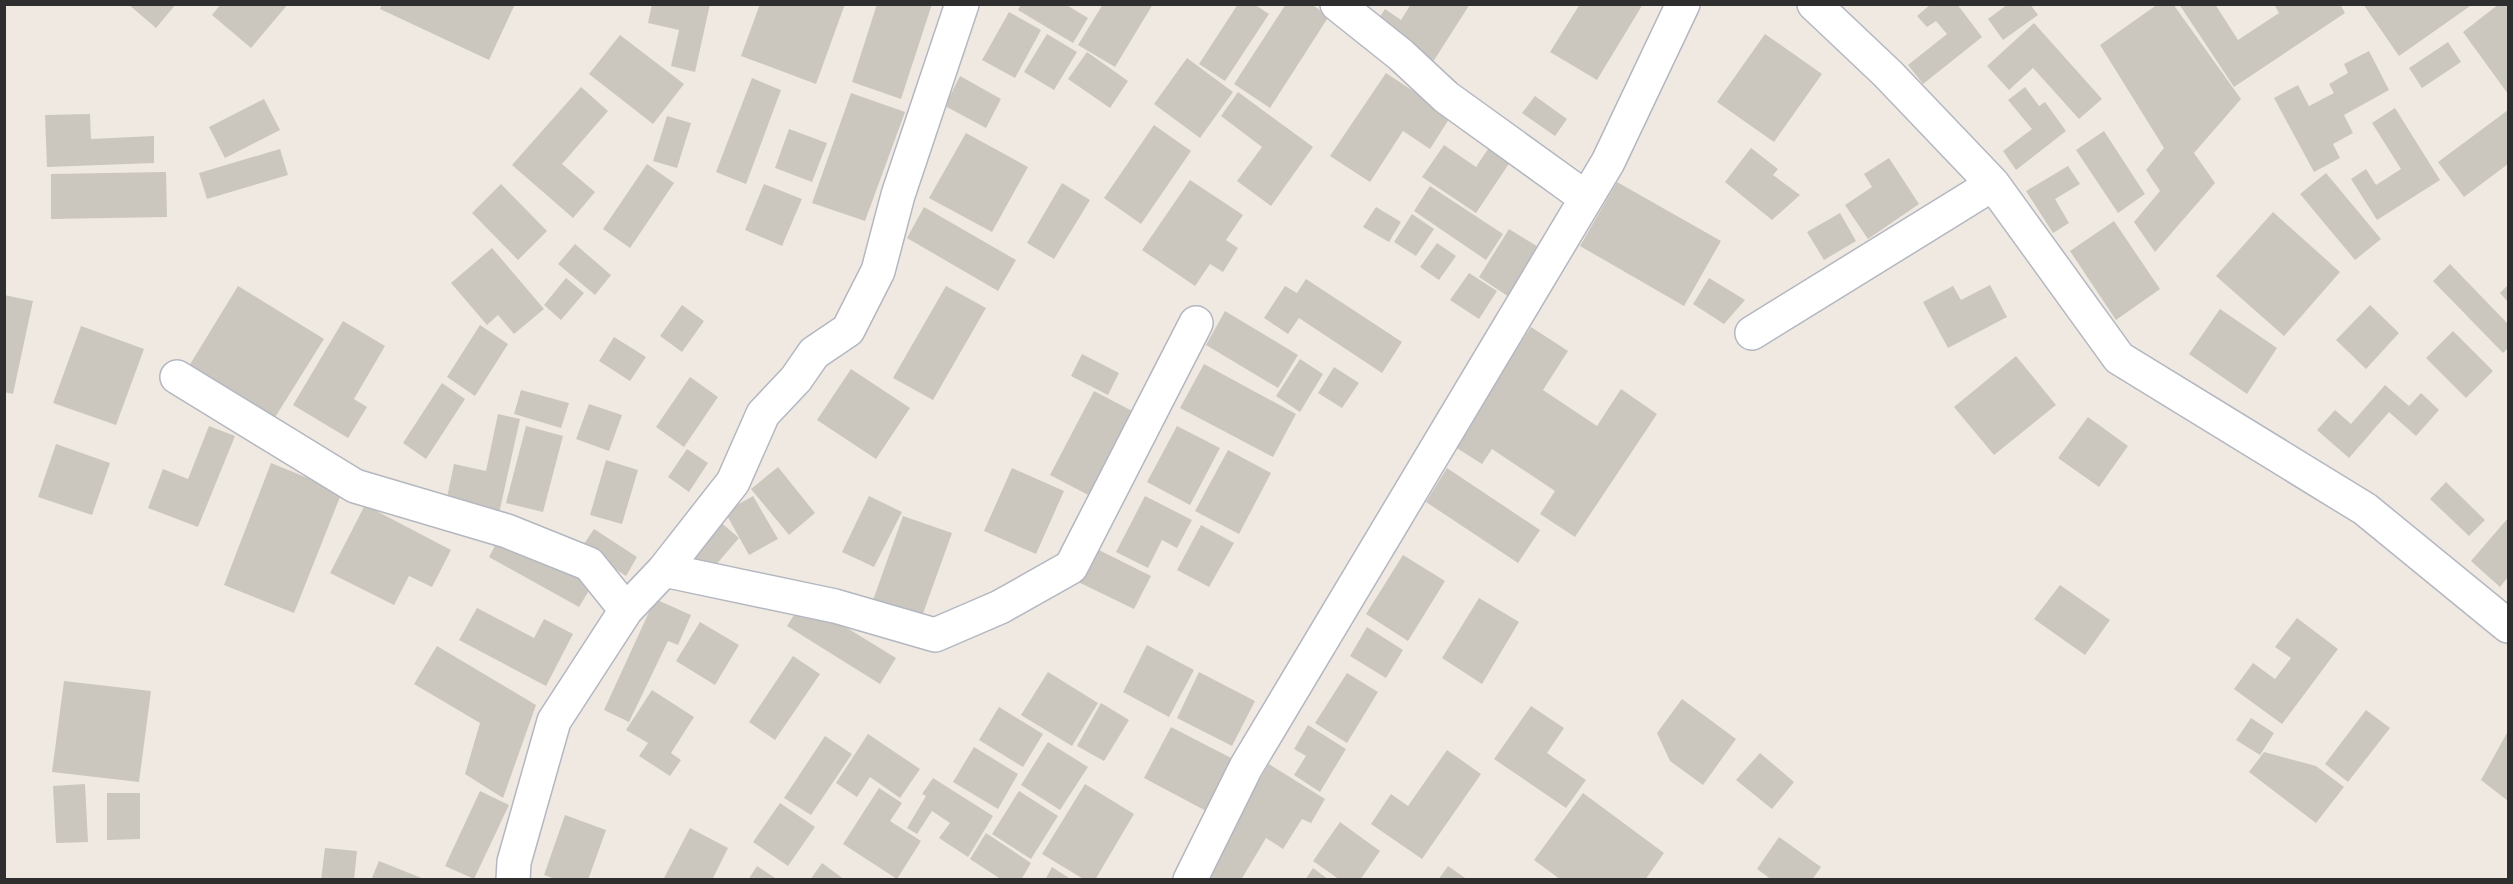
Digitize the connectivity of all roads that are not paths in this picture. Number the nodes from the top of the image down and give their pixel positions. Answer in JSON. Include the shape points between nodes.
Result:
{"nodes":[{"id":1,"x":962,"y":4,"type":"edge"},
{"id":2,"x":1337,"y":4,"type":"edge"},
{"id":3,"x":1683,"y":4,"type":"edge"},
{"id":4,"x":1814,"y":4,"type":"edge"},
{"id":5,"x":1993,"y":184,"type":"junction"},
{"id":6,"x":1586,"y":198,"type":"junction"},
{"id":7,"x":1196,"y":323,"type":"dead end"},
{"id":8,"x":1752,"y":333,"type":"dead end"},
{"id":9,"x":177,"y":377,"type":"dead end"},
{"id":10,"x":664,"y":570,"type":"junction"},
{"id":11,"x":626,"y":610,"type":"junction"},
{"id":12,"x":2508,"y":626,"type":"edge"},
{"id":13,"x":513,"y":879,"type":"edge"},
{"id":14,"x":1190,"y":879,"type":"edge"}],
"edges":[{"from":1,"to":10,"type":"street","via":[[898,195],[878,271],[848,330],[814,353],[764,414],[733,482]]},
{"from":2,"to":6,"type":"street","via":[[1446,97]]},
{"from":3,"to":6,"type":"street","via":[[1608,162]]},
{"from":4,"to":5,"type":"street","via":[[1888,74]]},
{"from":5,"to":8,"type":"street"},
{"from":5,"to":12,"type":"street","via":[[2119,358],[2365,509]]},
{"from":6,"to":14,"type":"street","via":[[1246,767]]},
{"from":7,"to":10,"type":"street","via":[[1071,567],[1000,608],[935,635],[835,606]]},
{"from":9,"to":11,"type":"street","via":[[355,486],[507,531],[589,564]]},
{"from":10,"to":11,"type":"street"},
{"from":11,"to":13,"type":"street","via":[[554,721],[514,862]]}]}
